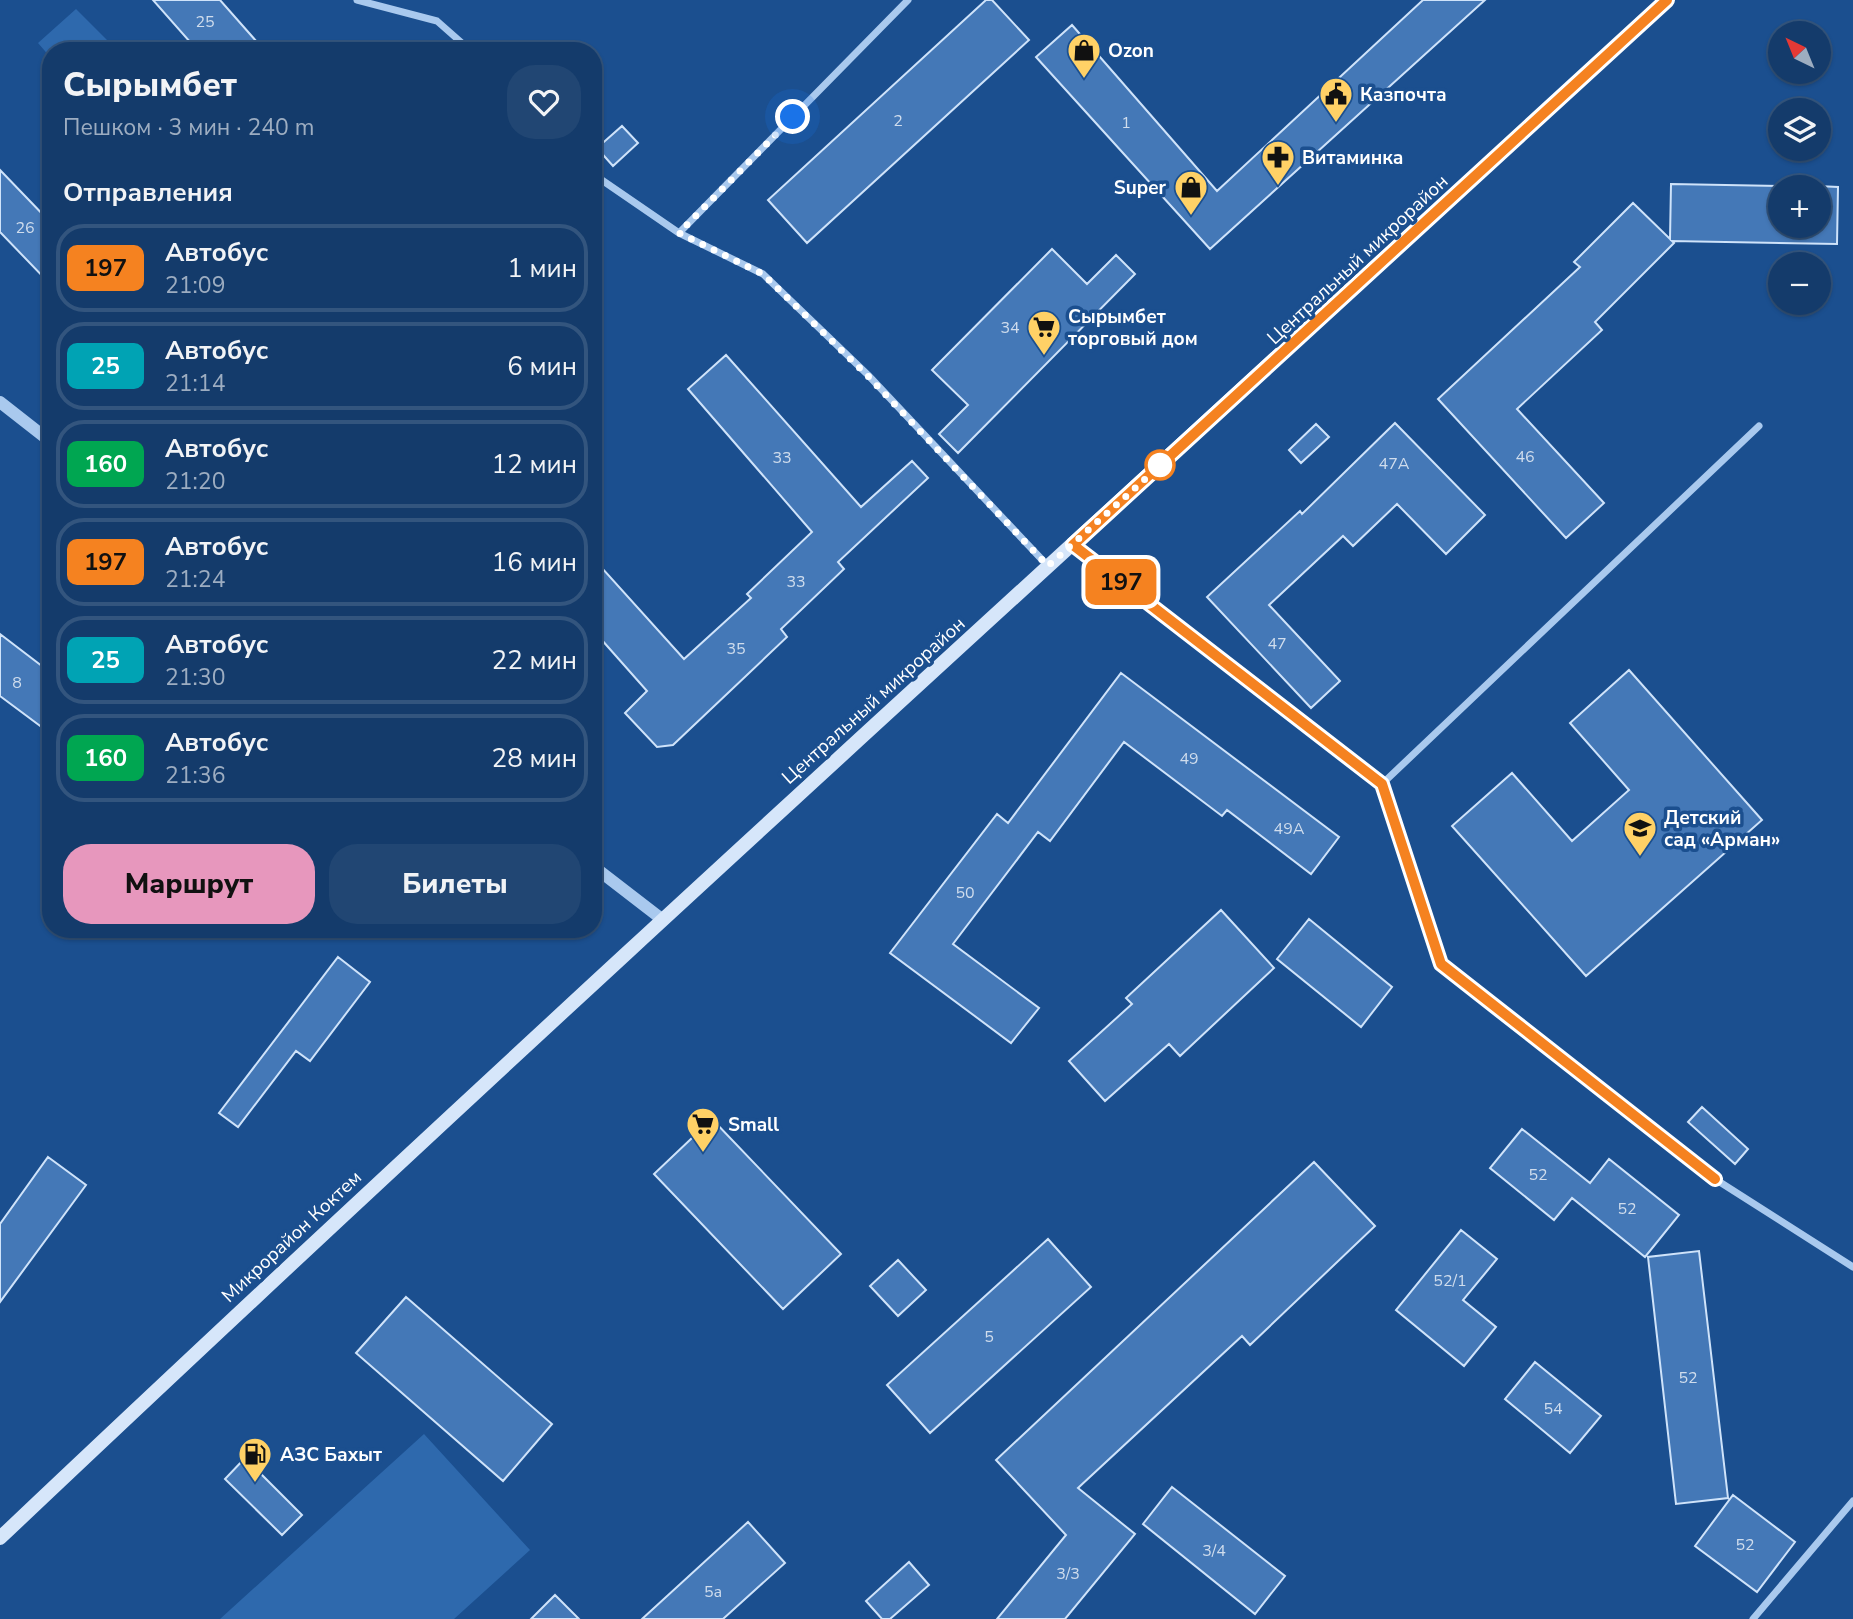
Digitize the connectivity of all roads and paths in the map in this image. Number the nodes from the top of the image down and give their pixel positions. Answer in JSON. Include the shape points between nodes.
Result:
{"nodes":[{"id":1,"x":357,"y":0,"type":"edge"},
{"id":2,"x":908,"y":0,"type":"edge"},
{"id":3,"x":1667,"y":0,"type":"edge"},
{"id":4,"x":461,"y":42,"type":"edge"},
{"id":5,"x":602,"y":180,"type":"edge"},
{"id":6,"x":679,"y":233,"type":"junction"},
{"id":7,"x":0,"y":402,"type":"edge"},
{"id":8,"x":1759,"y":426,"type":"dead end"},
{"id":9,"x":42,"y":435,"type":"edge"},
{"id":10,"x":1073,"y":545,"type":"junction"},
{"id":11,"x":1048,"y":566,"type":"junction"},
{"id":12,"x":1382,"y":784,"type":"junction"},
{"id":13,"x":602,"y":873,"type":"edge"},
{"id":14,"x":663,"y":920,"type":"junction"},
{"id":15,"x":1853,"y":1267,"type":"edge"},
{"id":16,"x":1853,"y":1502,"type":"edge"},
{"id":17,"x":0,"y":1538,"type":"edge"},
{"id":18,"x":1754,"y":1619,"type":"edge"}],
"edges":[{"from":1,"to":4,"type":"street","via":[[437,21]]},
{"from":2,"to":6,"type":"street"},
{"from":3,"to":10,"type":"main road","name":"Центральный микрорайон"},
{"from":5,"to":6,"type":"street"},
{"from":6,"to":11,"type":"street","via":[[763,274],[867,375]]},
{"from":7,"to":9,"type":"street"},
{"from":8,"to":12,"type":"street"},
{"from":10,"to":11,"type":"main road","name":"Центральный микрорайон"},
{"from":10,"to":12,"type":"street"},
{"from":11,"to":14,"type":"main road","name":"Центральный микрорайон"},
{"from":12,"to":15,"type":"street","via":[[1441,964],[1715,1179]]},
{"from":13,"to":14,"type":"street"},
{"from":14,"to":17,"type":"main road","name":"Микрорайон Коктем","via":[[348,1208]]},
{"from":16,"to":18,"type":"street"}]}
